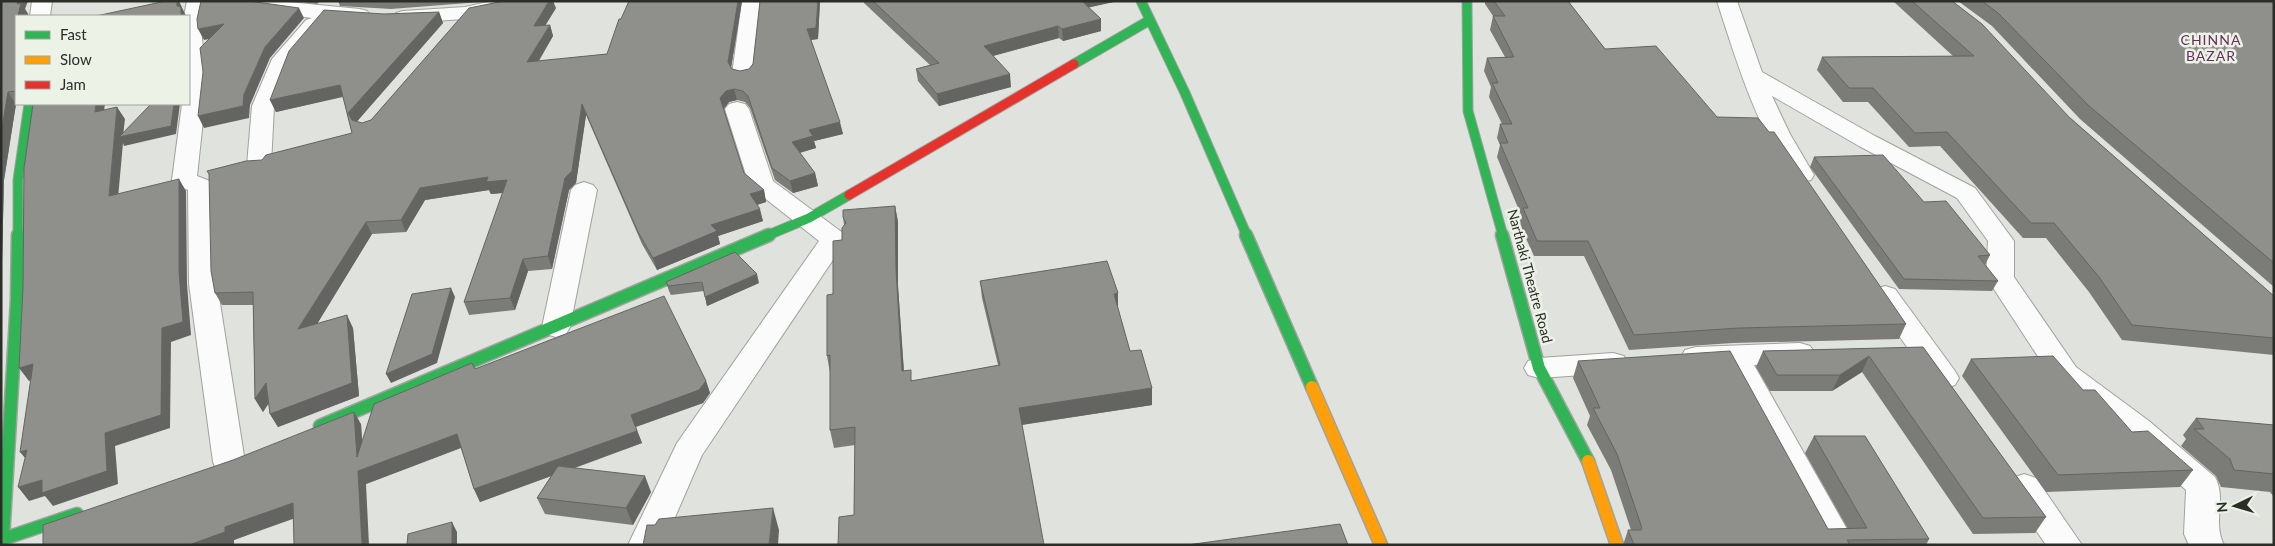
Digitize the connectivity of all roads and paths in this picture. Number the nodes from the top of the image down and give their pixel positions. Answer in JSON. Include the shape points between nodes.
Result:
{"nodes":[{"id":1,"x":42,"y":1,"type":"edge"},
{"id":2,"x":197,"y":1,"type":"edge"},
{"id":3,"x":229,"y":1,"type":"edge"},
{"id":4,"x":522,"y":1,"type":"edge"},
{"id":5,"x":752,"y":1,"type":"edge"},
{"id":6,"x":1141,"y":1,"type":"edge"},
{"id":7,"x":1467,"y":1,"type":"edge"},
{"id":8,"x":1727,"y":1,"type":"edge"},
{"id":9,"x":327,"y":7,"type":"edge"},
{"id":10,"x":465,"y":13,"type":"junction"},
{"id":11,"x":40,"y":15,"type":"edge"},
{"id":12,"x":1150,"y":20,"type":"junction"},
{"id":13,"x":445,"y":36,"type":"edge"},
{"id":14,"x":743,"y":74,"type":"edge"},
{"id":15,"x":1753,"y":76,"type":"junction"},
{"id":16,"x":28,"y":105,"type":"edge"},
{"id":17,"x":737,"y":109,"type":"dead end"},
{"id":18,"x":259,"y":165,"type":"edge"},
{"id":19,"x":584,"y":190,"type":"dead end"},
{"id":20,"x":1818,"y":199,"type":"edge"},
{"id":21,"x":809,"y":218,"type":"junction"},
{"id":22,"x":1870,"y":273,"type":"edge"},
{"id":23,"x":556,"y":327,"type":"junction"},
{"id":24,"x":1828,"y":352,"type":"edge"},
{"id":25,"x":1733,"y":355,"type":"junction"},
{"id":26,"x":1665,"y":360,"type":"edge"},
{"id":27,"x":1636,"y":361,"type":"edge"},
{"id":28,"x":1539,"y":368,"type":"junction"},
{"id":29,"x":1958,"y":397,"type":"edge"},
{"id":30,"x":313,"y":429,"type":"edge"},
{"id":31,"x":229,"y":462,"type":"edge"},
{"id":32,"x":2009,"y":467,"type":"edge"},
{"id":33,"x":88,"y":510,"type":"edge"},
{"id":34,"x":2,"y":540,"type":"edge"},
{"id":35,"x":645,"y":545,"type":"edge"},
{"id":36,"x":1381,"y":545,"type":"edge"},
{"id":37,"x":1617,"y":545,"type":"edge"},
{"id":38,"x":1840,"y":545,"type":"edge"},
{"id":39,"x":2065,"y":545,"type":"edge"},
{"id":40,"x":2207,"y":545,"type":"edge"}],
"edges":[{"from":1,"to":11,"type":"street"},
{"from":2,"to":31,"type":"street","via":[[190,30],[196,83],[184,180],[201,186],[203,284]]},
{"from":3,"to":9,"type":"street"},
{"from":4,"to":10,"type":"street"},
{"from":5,"to":14,"type":"street"},
{"from":6,"to":12,"type":"street"},
{"from":7,"to":28,"type":"street","name":"Narthaki Theatre Road","via":[[1468,112]]},
{"from":8,"to":15,"type":"street"},
{"from":9,"to":10,"type":"street","via":[[399,17]]},
{"from":9,"to":18,"type":"street","via":[[283,59],[263,106]]},
{"from":10,"to":13,"type":"street"},
{"from":12,"to":21,"type":"street"},
{"from":12,"to":36,"type":"street","via":[[1185,93]]},
{"from":15,"to":20,"type":"street","via":[[1784,150]]},
{"from":15,"to":40,"type":"street","via":[[1966,193],[2001,241],[2000,277],[2065,374],[2138,428],[2204,486],[2201,534]]},
{"from":16,"to":34,"type":"street","via":[[18,180],[17,300]]},
{"from":17,"to":21,"type":"street","via":[[762,184]]},
{"from":19,"to":23,"type":"street"},
{"from":21,"to":23,"type":"street"},
{"from":21,"to":35,"type":"street","via":[[834,239],[688,450]]},
{"from":22,"to":29,"type":"street","via":[[1909,350]]},
{"from":23,"to":30,"type":"street"},
{"from":24,"to":25,"type":"street"},
{"from":25,"to":26,"type":"street"},
{"from":25,"to":38,"type":"street"},
{"from":27,"to":28,"type":"street"},
{"from":28,"to":37,"type":"street","name":"Narthaki Theatre Road","via":[[1593,471]]},
{"from":32,"to":39,"type":"street"},
{"from":33,"to":34,"type":"street"}]}
